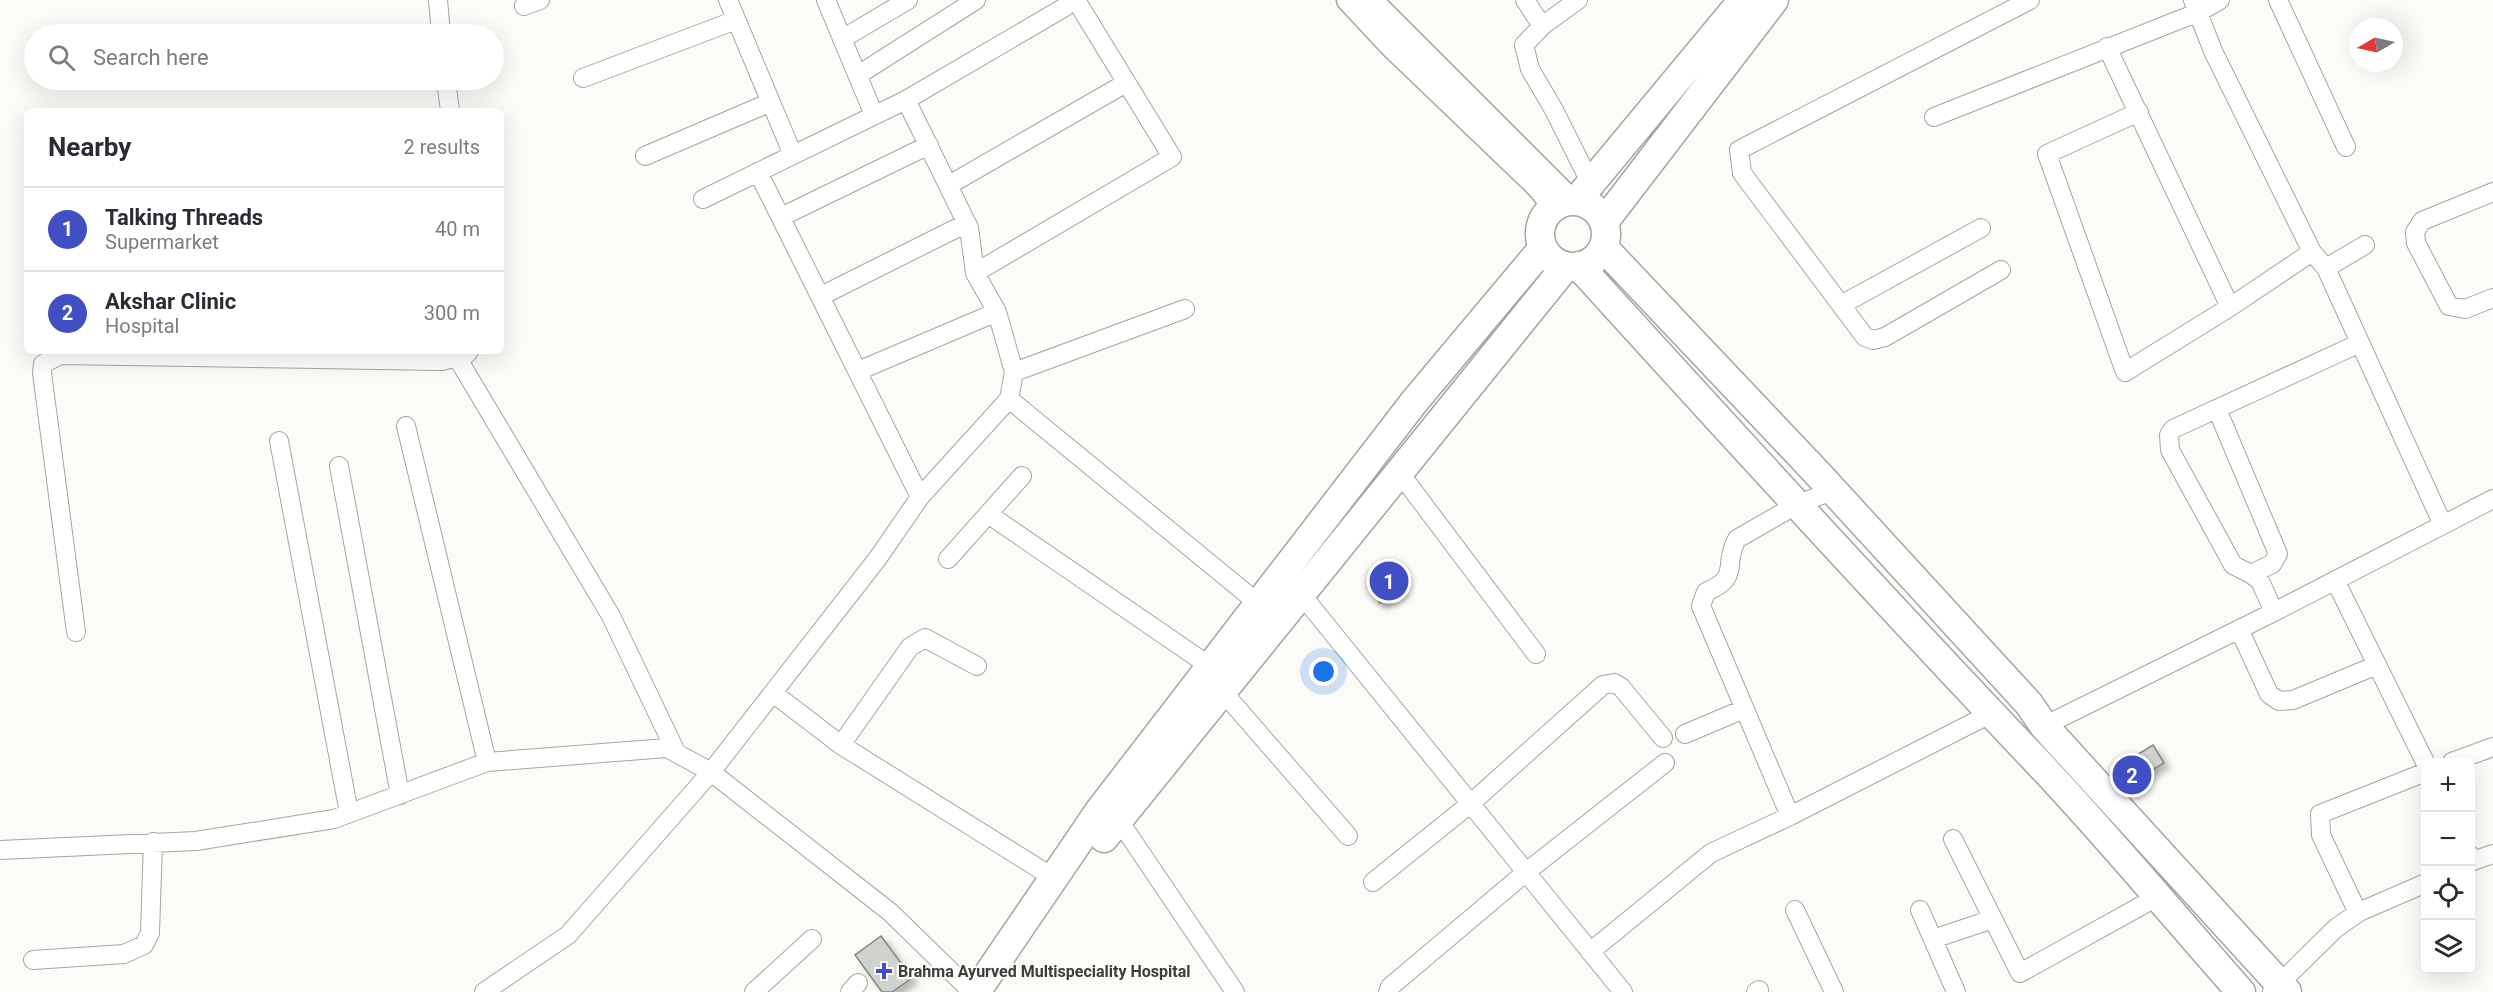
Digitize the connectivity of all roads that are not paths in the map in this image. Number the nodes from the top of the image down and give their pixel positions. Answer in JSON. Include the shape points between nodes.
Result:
{"nodes":[{"id":1,"x":438,"y":0,"type":"edge"},
{"id":2,"x":728,"y":0,"type":"edge"},
{"id":3,"x":826,"y":0,"type":"edge"},
{"id":4,"x":908,"y":0,"type":"edge"},
{"id":5,"x":976,"y":0,"type":"edge"},
{"id":6,"x":1074,"y":0,"type":"edge"},
{"id":7,"x":1348,"y":0,"type":"edge"},
{"id":8,"x":1371,"y":0,"type":"edge"},
{"id":9,"x":1525,"y":0,"type":"edge"},
{"id":10,"x":1578,"y":0,"type":"edge"},
{"id":11,"x":1743,"y":0,"type":"edge"},
{"id":12,"x":1774,"y":0,"type":"edge"},
{"id":13,"x":2030,"y":0,"type":"edge"},
{"id":14,"x":2220,"y":0,"type":"edge"},
{"id":15,"x":2278,"y":0,"type":"edge"},
{"id":16,"x":2196,"y":6,"type":"edge"},
{"id":17,"x":736,"y":20,"type":"junction"},
{"id":18,"x":440,"y":24,"type":"edge"},
{"id":19,"x":1542,"y":26,"type":"junction"},
{"id":20,"x":842,"y":39,"type":"junction"},
{"id":21,"x":2107,"y":46,"type":"junction"},
{"id":22,"x":858,"y":75,"type":"junction"},
{"id":23,"x":583,"y":78,"type":"dead end"},
{"id":24,"x":1126,"y":83,"type":"junction"},
{"id":25,"x":447,"y":90,"type":"edge"},
{"id":26,"x":906,"y":100,"type":"junction"},
{"id":27,"x":771,"y":102,"type":"junction"},
{"id":28,"x":450,"y":108,"type":"edge"},
{"id":29,"x":2139,"y":112,"type":"junction"},
{"id":30,"x":874,"y":115,"type":"junction"},
{"id":31,"x":1934,"y":117,"type":"dead end"},
{"id":32,"x":929,"y":145,"type":"junction"},
{"id":33,"x":2346,"y":147,"type":"dead end"},
{"id":34,"x":794,"y":155,"type":"junction"},
{"id":35,"x":645,"y":156,"type":"dead end"},
{"id":36,"x":758,"y":172,"type":"junction"},
{"id":37,"x":949,"y":185,"type":"junction"},
{"id":38,"x":2493,"y":192,"type":"edge"},
{"id":39,"x":1574,"y":198,"type":"junction"},
{"id":40,"x":703,"y":199,"type":"dead end"},
{"id":41,"x":781,"y":218,"type":"junction"},
{"id":42,"x":967,"y":223,"type":"junction"},
{"id":43,"x":1981,"y":228,"type":"dead end"},
{"id":44,"x":1604,"y":235,"type":"junction"},
{"id":45,"x":2365,"y":245,"type":"dead end"},
{"id":46,"x":1543,"y":248,"type":"junction"},
{"id":47,"x":2312,"y":252,"type":"junction"},
{"id":48,"x":1572,"y":266,"type":"junction"},
{"id":49,"x":2326,"y":268,"type":"junction"},
{"id":50,"x":2001,"y":270,"type":"dead end"},
{"id":51,"x":975,"y":273,"type":"junction"},
{"id":52,"x":820,"y":296,"type":"junction"},
{"id":53,"x":2493,"y":298,"type":"edge"},
{"id":54,"x":1841,"y":305,"type":"junction"},
{"id":55,"x":2230,"y":307,"type":"junction"},
{"id":56,"x":1185,"y":309,"type":"dead end"},
{"id":57,"x":997,"y":312,"type":"junction"},
{"id":58,"x":2360,"y":343,"type":"junction"},
{"id":59,"x":463,"y":355,"type":"edge"},
{"id":60,"x":858,"y":371,"type":"junction"},
{"id":61,"x":1014,"y":372,"type":"junction"},
{"id":62,"x":1009,"y":399,"type":"junction"},
{"id":63,"x":2217,"y":409,"type":"junction"},
{"id":64,"x":406,"y":426,"type":"dead end"},
{"id":65,"x":279,"y":441,"type":"dead end"},
{"id":66,"x":339,"y":466,"type":"dead end"},
{"id":67,"x":1399,"y":472,"type":"junction"},
{"id":68,"x":1022,"y":476,"type":"dead end"},
{"id":69,"x":1834,"y":490,"type":"junction"},
{"id":70,"x":920,"y":497,"type":"junction"},
{"id":71,"x":2493,"y":499,"type":"edge"},
{"id":72,"x":1796,"y":505,"type":"junction"},
{"id":73,"x":988,"y":514,"type":"junction"},
{"id":74,"x":2443,"y":525,"type":"junction"},
{"id":75,"x":948,"y":559,"type":"dead end"},
{"id":76,"x":2251,"y":574,"type":"junction"},
{"id":77,"x":2335,"y":580,"type":"junction"},
{"id":78,"x":1301,"y":594,"type":"junction"},
{"id":79,"x":1260,"y":604,"type":"junction"},
{"id":80,"x":2274,"y":612,"type":"junction"},
{"id":81,"x":2239,"y":629,"type":"junction"},
{"id":82,"x":76,"y":632,"type":"dead end"},
{"id":83,"x":1536,"y":654,"type":"dead end"},
{"id":84,"x":2377,"y":665,"type":"junction"},
{"id":85,"x":977,"y":666,"type":"dead end"},
{"id":86,"x":1217,"y":679,"type":"junction"},
{"id":87,"x":773,"y":693,"type":"junction"},
{"id":88,"x":1744,"y":709,"type":"junction"},
{"id":89,"x":1990,"y":714,"type":"junction"},
{"id":90,"x":2044,"y":726,"type":"junction"},
{"id":91,"x":1685,"y":734,"type":"dead end"},
{"id":92,"x":1663,"y":738,"type":"dead end"},
{"id":93,"x":841,"y":745,"type":"junction"},
{"id":94,"x":2493,"y":747,"type":"edge"},
{"id":95,"x":676,"y":752,"type":"junction"},
{"id":96,"x":2423,"y":758,"type":"edge"},
{"id":97,"x":2463,"y":758,"type":"edge"},
{"id":98,"x":487,"y":762,"type":"junction"},
{"id":99,"x":1665,"y":763,"type":"dead end"},
{"id":100,"x":711,"y":772,"type":"junction"},
{"id":101,"x":2421,"y":774,"type":"edge"},
{"id":102,"x":400,"y":795,"type":"junction"},
{"id":103,"x":1470,"y":804,"type":"junction"},
{"id":104,"x":349,"y":813,"type":"junction"},
{"id":105,"x":1790,"y":816,"type":"junction"},
{"id":106,"x":1118,"y":819,"type":"junction"},
{"id":107,"x":1348,"y":837,"type":"dead end"},
{"id":108,"x":1953,"y":839,"type":"dead end"},
{"id":109,"x":153,"y":842,"type":"junction"},
{"id":110,"x":0,"y":850,"type":"edge"},
{"id":111,"x":2493,"y":854,"type":"edge"},
{"id":112,"x":2475,"y":859,"type":"edge"},
{"id":113,"x":1525,"y":873,"type":"junction"},
{"id":114,"x":1054,"y":878,"type":"junction"},
{"id":115,"x":1374,"y":882,"type":"dead end"},
{"id":116,"x":2421,"y":885,"type":"edge"},
{"id":117,"x":2157,"y":897,"type":"junction"},
{"id":118,"x":1795,"y":910,"type":"dead end"},
{"id":119,"x":1920,"y":910,"type":"dead end"},
{"id":120,"x":2358,"y":913,"type":"junction"},
{"id":121,"x":1993,"y":919,"type":"junction"},
{"id":122,"x":812,"y":939,"type":"dead end"},
{"id":123,"x":1933,"y":939,"type":"junction"},
{"id":124,"x":1590,"y":952,"type":"junction"},
{"id":125,"x":33,"y":960,"type":"dead end"},
{"id":126,"x":2279,"y":990,"type":"edge"},
{"id":127,"x":484,"y":992,"type":"edge"},
{"id":128,"x":754,"y":992,"type":"edge"},
{"id":129,"x":972,"y":992,"type":"edge"},
{"id":130,"x":976,"y":992,"type":"edge"},
{"id":131,"x":999,"y":992,"type":"edge"},
{"id":132,"x":1235,"y":992,"type":"edge"},
{"id":133,"x":1388,"y":992,"type":"edge"},
{"id":134,"x":1623,"y":992,"type":"edge"},
{"id":135,"x":1834,"y":992,"type":"edge"},
{"id":136,"x":1956,"y":992,"type":"edge"},
{"id":137,"x":2241,"y":992,"type":"edge"}],
"edges":[{"from":1,"to":18,"type":"street"},
{"from":2,"to":17,"type":"street"},
{"from":3,"to":20,"type":"street"},
{"from":4,"to":20,"type":"street"},
{"from":5,"to":22,"type":"street"},
{"from":6,"to":24,"type":"street"},
{"from":6,"to":26,"type":"street"},
{"from":7,"to":39,"type":"street","via":[[1539,188]]},
{"from":8,"to":39,"type":"street"},
{"from":9,"to":19,"type":"street"},
{"from":10,"to":19,"type":"street"},
{"from":11,"to":39,"type":"main road"},
{"from":12,"to":44,"type":"main road"},
{"from":13,"to":54,"type":"street","via":[[1739,150],[1742,173]]},
{"from":14,"to":16,"type":"street"},
{"from":15,"to":33,"type":"street"},
{"from":16,"to":21,"type":"street"},
{"from":16,"to":47,"type":"street","via":[[2213,51]]},
{"from":17,"to":23,"type":"street"},
{"from":17,"to":27,"type":"street"},
{"from":19,"to":39,"type":"street","via":[[1524,45],[1530,69],[1554,110]]},
{"from":20,"to":22,"type":"street"},
{"from":21,"to":29,"type":"street"},
{"from":21,"to":31,"type":"street"},
{"from":22,"to":30,"type":"street"},
{"from":24,"to":37,"type":"street"},
{"from":24,"to":51,"type":"street","via":[[1172,157]]},
{"from":25,"to":28,"type":"street"},
{"from":26,"to":30,"type":"street"},
{"from":26,"to":32,"type":"street"},
{"from":27,"to":34,"type":"street"},
{"from":27,"to":35,"type":"street"},
{"from":29,"to":55,"type":"street"},
{"from":29,"to":55,"type":"street","via":[[2047,154],[2125,372]]},
{"from":30,"to":34,"type":"street"},
{"from":32,"to":37,"type":"street"},
{"from":32,"to":41,"type":"street"},
{"from":34,"to":36,"type":"street"},
{"from":36,"to":40,"type":"street"},
{"from":36,"to":41,"type":"street"},
{"from":37,"to":42,"type":"street"},
{"from":38,"to":53,"type":"street","via":[[2422,221],[2415,232],[2416,243],[2450,306],[2465,309]]},
{"from":39,"to":44,"type":"main road","via":[[1599,211]]},
{"from":39,"to":46,"type":"main road","via":[[1548,212],[1540,229]]},
{"from":41,"to":52,"type":"street"},
{"from":42,"to":51,"type":"street"},
{"from":42,"to":52,"type":"street"},
{"from":43,"to":54,"type":"street"},
{"from":44,"to":48,"type":"main road","via":[[1592,262]]},
{"from":44,"to":69,"type":"main road"},
{"from":45,"to":49,"type":"street"},
{"from":46,"to":48,"type":"main road","via":[[1555,263]]},
{"from":46,"to":79,"type":"main road","via":[[1414,402]]},
{"from":47,"to":49,"type":"street"},
{"from":47,"to":55,"type":"street"},
{"from":48,"to":67,"type":"main road"},
{"from":48,"to":72,"type":"main road"},
{"from":49,"to":58,"type":"street"},
{"from":50,"to":54,"type":"street","via":[[1885,338],[1865,337]]},
{"from":51,"to":57,"type":"street"},
{"from":52,"to":60,"type":"street"},
{"from":56,"to":61,"type":"street"},
{"from":57,"to":60,"type":"street"},
{"from":57,"to":61,"type":"street"},
{"from":58,"to":63,"type":"street"},
{"from":58,"to":74,"type":"street"},
{"from":59,"to":82,"type":"street","via":[[442,361],[60,355],[43,364]]},
{"from":59,"to":95,"type":"street","via":[[611,616]]},
{"from":60,"to":70,"type":"street"},
{"from":61,"to":62,"type":"street"},
{"from":62,"to":70,"type":"street"},
{"from":62,"to":79,"type":"street"},
{"from":63,"to":76,"type":"street","via":[[2278,555],[2272,564]]},
{"from":63,"to":76,"type":"street","via":[[2173,429],[2169,435],[2170,450],[2233,565]]},
{"from":64,"to":98,"type":"street"},
{"from":65,"to":104,"type":"street"},
{"from":66,"to":102,"type":"street"},
{"from":67,"to":78,"type":"main road"},
{"from":67,"to":83,"type":"street"},
{"from":68,"to":73,"type":"street"},
{"from":69,"to":72,"type":"street"},
{"from":69,"to":90,"type":"main road","via":[[2029,704]]},
{"from":70,"to":87,"type":"street"},
{"from":71,"to":74,"type":"street"},
{"from":72,"to":88,"type":"street","via":[[1737,538],[1731,549],[1730,573],[1703,596],[1705,618]]},
{"from":72,"to":89,"type":"main road"},
{"from":73,"to":75,"type":"street"},
{"from":73,"to":86,"type":"street"},
{"from":74,"to":77,"type":"street"},
{"from":76,"to":80,"type":"street","via":[[2260,581]]},
{"from":77,"to":80,"type":"street"},
{"from":77,"to":84,"type":"street"},
{"from":78,"to":86,"type":"main road"},
{"from":78,"to":103,"type":"street"},
{"from":79,"to":86,"type":"main road"},
{"from":80,"to":81,"type":"street"},
{"from":81,"to":84,"type":"street","via":[[2269,694],[2279,701],[2293,700]]},
{"from":81,"to":90,"type":"street"},
{"from":84,"to":96,"type":"street"},
{"from":85,"to":93,"type":"street","via":[[926,638],[917,641]]},
{"from":86,"to":106,"type":"main road"},
{"from":86,"to":107,"type":"street"},
{"from":86,"to":114,"type":"main road","via":[[1100,810]]},
{"from":87,"to":93,"type":"street"},
{"from":87,"to":100,"type":"street"},
{"from":88,"to":91,"type":"street"},
{"from":88,"to":105,"type":"street"},
{"from":89,"to":105,"type":"street"},
{"from":89,"to":117,"type":"main road","via":[[2029,752]]},
{"from":90,"to":126,"type":"main road"},
{"from":92,"to":103,"type":"street","via":[[1621,687],[1614,683],[1603,685]]},
{"from":93,"to":114,"type":"street"},
{"from":94,"to":97,"type":"street"},
{"from":95,"to":98,"type":"street","via":[[668,748]]},
{"from":95,"to":100,"type":"street"},
{"from":98,"to":102,"type":"street"},
{"from":99,"to":113,"type":"street"},
{"from":100,"to":127,"type":"street","via":[[568,935]]},
{"from":100,"to":129,"type":"street","via":[[890,912]]},
{"from":101,"to":120,"type":"street","via":[[2320,814],[2321,835]]},
{"from":102,"to":104,"type":"street"},
{"from":103,"to":113,"type":"street"},
{"from":103,"to":115,"type":"street"},
{"from":104,"to":109,"type":"street","via":[[334,819],[196,841]]},
{"from":105,"to":124,"type":"street","via":[[1711,853]]},
{"from":106,"to":131,"type":"main road"},
{"from":106,"to":132,"type":"street"},
{"from":108,"to":121,"type":"street"},
{"from":109,"to":110,"type":"street"},
{"from":109,"to":125,"type":"street","via":[[150,933],[144,945],[124,954]]},
{"from":111,"to":112,"type":"street"},
{"from":113,"to":124,"type":"street"},
{"from":113,"to":133,"type":"street"},
{"from":114,"to":130,"type":"main road"},
{"from":116,"to":120,"type":"street"},
{"from":117,"to":121,"type":"street","via":[[2020,973]]},
{"from":117,"to":137,"type":"main road"},
{"from":118,"to":135,"type":"street"},
{"from":119,"to":123,"type":"street"},
{"from":120,"to":126,"type":"street","via":[[2336,928]]},
{"from":121,"to":123,"type":"street"},
{"from":122,"to":128,"type":"street"},
{"from":123,"to":136,"type":"street"},
{"from":124,"to":134,"type":"street"}]}
